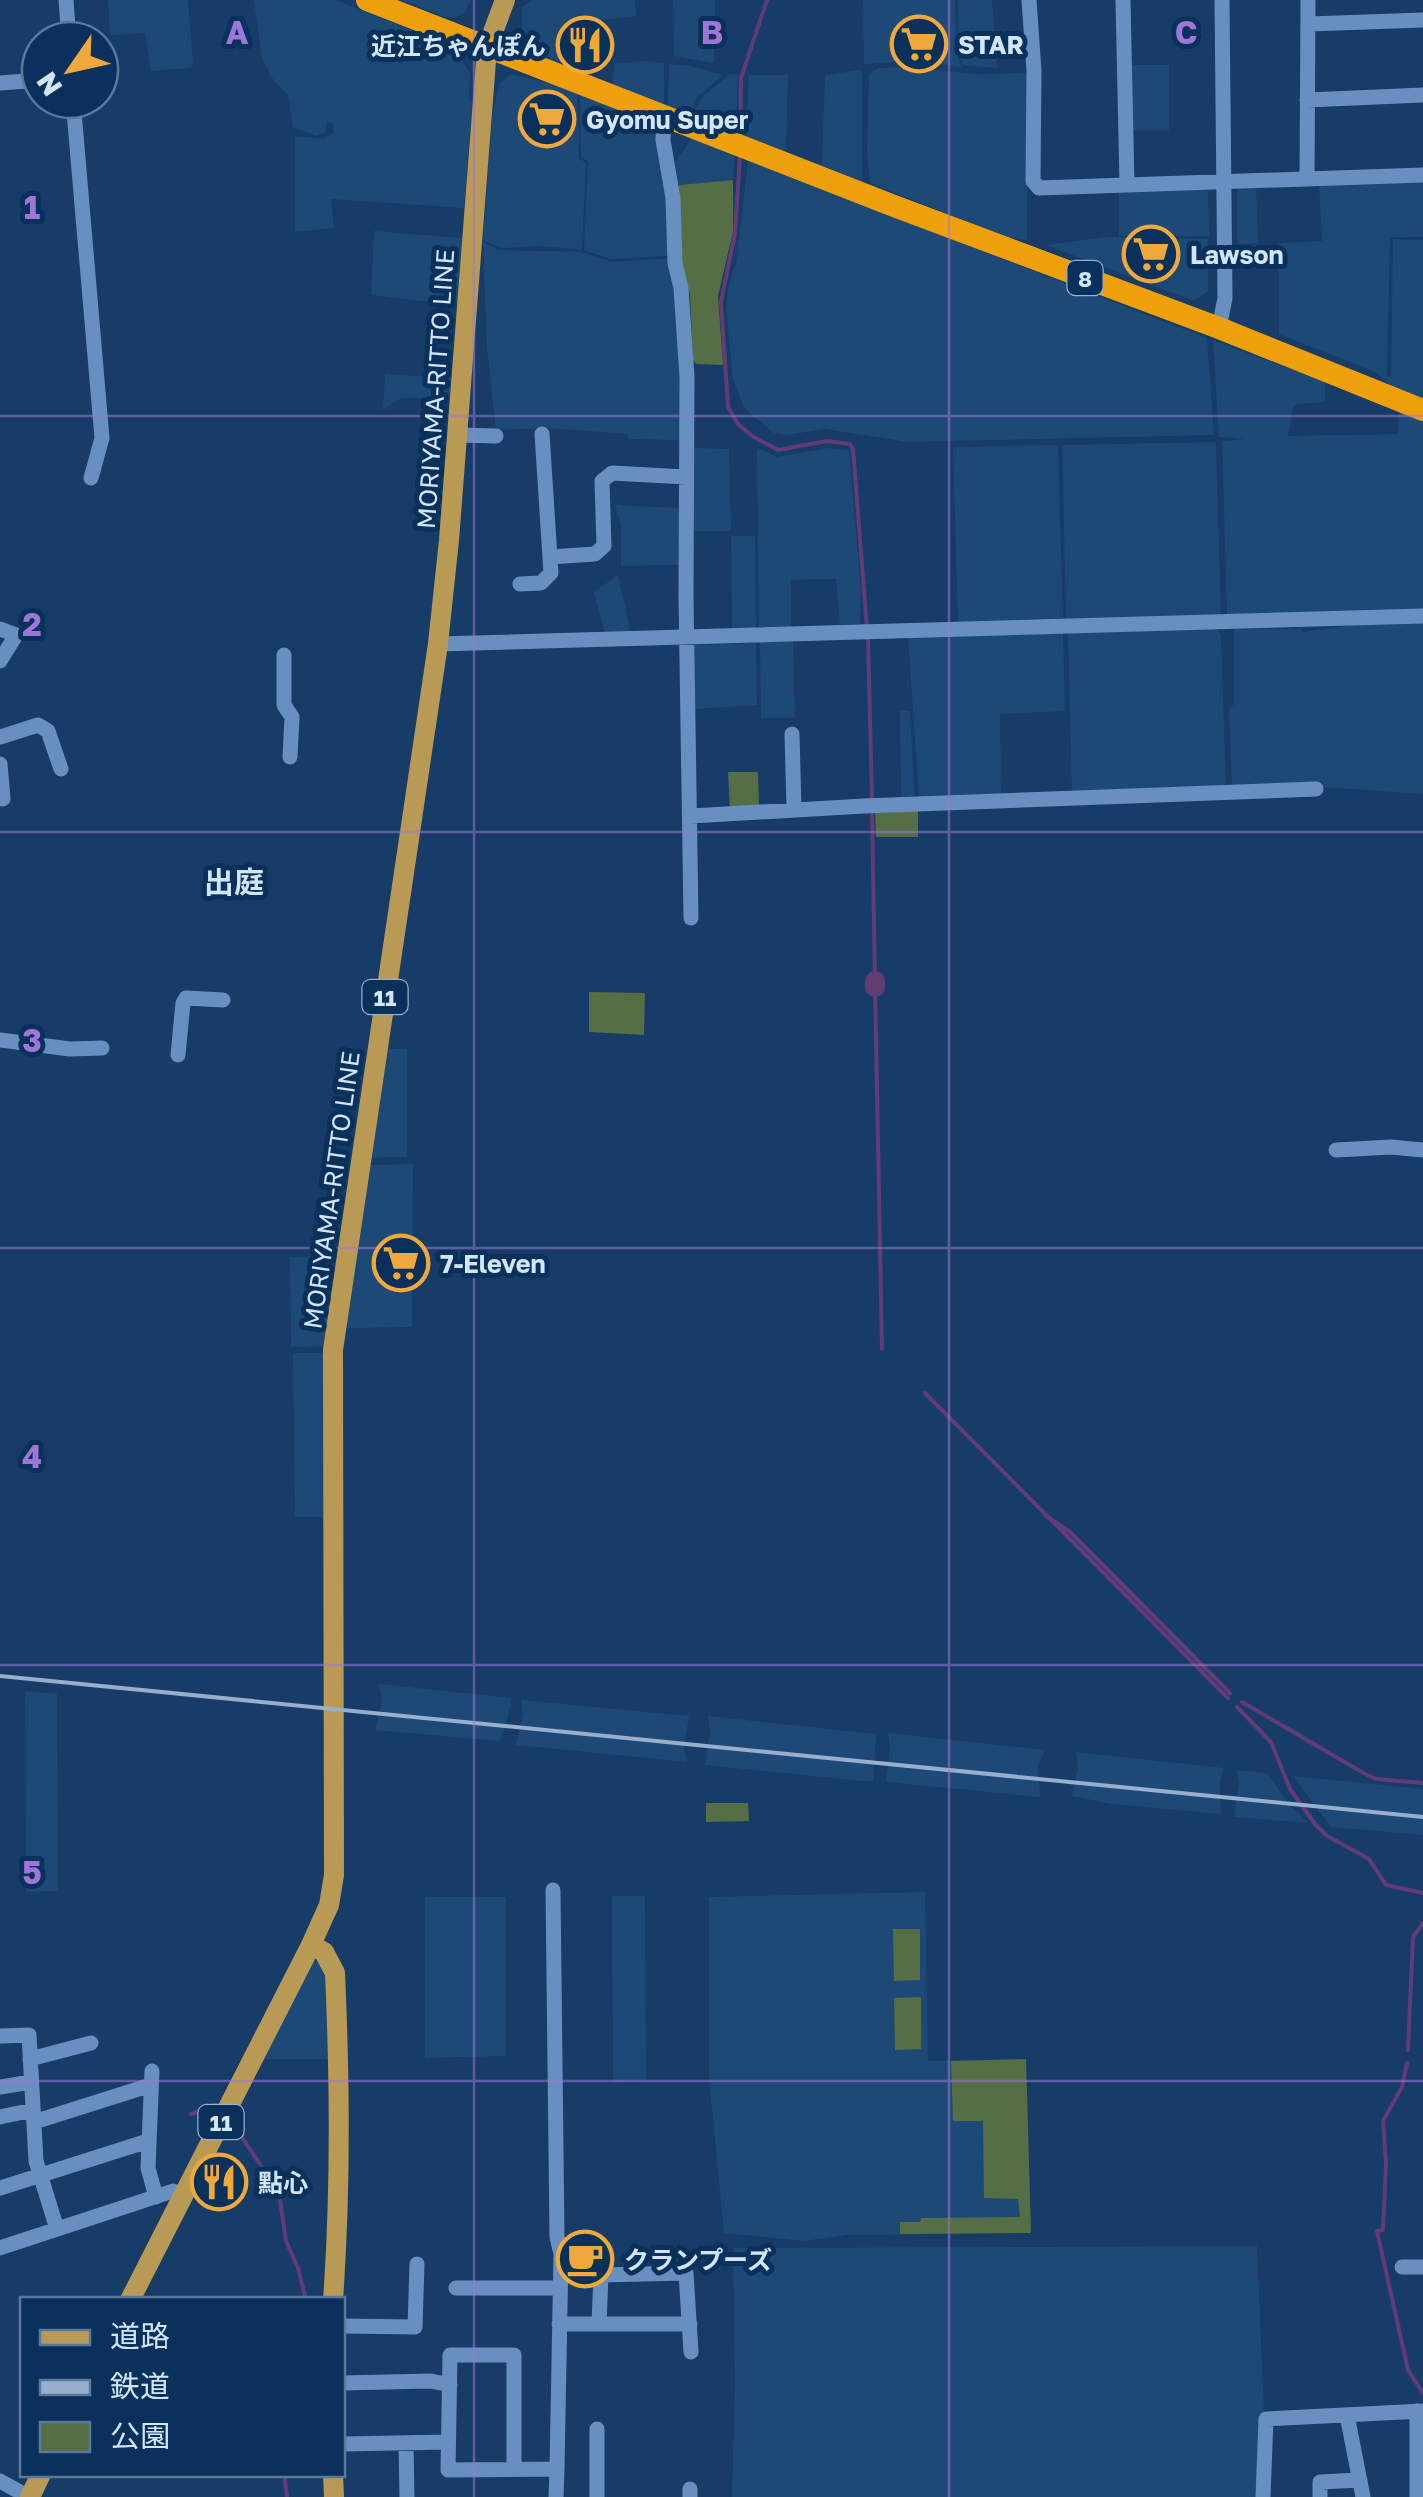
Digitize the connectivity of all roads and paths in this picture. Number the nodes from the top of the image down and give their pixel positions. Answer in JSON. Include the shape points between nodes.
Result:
{"nodes":[{"id":1,"x":367,"y":0,"type":"edge"},
{"id":2,"x":505,"y":0,"type":"edge"},
{"id":3,"x":1029,"y":0,"type":"edge"},
{"id":4,"x":1124,"y":0,"type":"edge"},
{"id":5,"x":1222,"y":0,"type":"edge"},
{"id":6,"x":1308,"y":0,"type":"edge"},
{"id":7,"x":1423,"y":20,"type":"edge"},
{"id":8,"x":1309,"y":24,"type":"junction"},
{"id":9,"x":488,"y":48,"type":"junction"},
{"id":10,"x":1423,"y":95,"type":"edge"},
{"id":11,"x":1307,"y":100,"type":"junction"},
{"id":12,"x":664,"y":115,"type":"junction"},
{"id":13,"x":75,"y":120,"type":"edge"},
{"id":14,"x":1423,"y":176,"type":"edge"},
{"id":15,"x":1307,"y":178,"type":"junction"},
{"id":16,"x":1222,"y":182,"type":"junction"},
{"id":17,"x":1127,"y":184,"type":"junction"},
{"id":18,"x":1219,"y":328,"type":"junction"},
{"id":19,"x":1423,"y":410,"type":"edge"},
{"id":20,"x":542,"y":434,"type":"dead end"},
{"id":21,"x":456,"y":435,"type":"junction"},
{"id":22,"x":496,"y":436,"type":"dead end"},
{"id":23,"x":686,"y":477,"type":"junction"},
{"id":24,"x":91,"y":478,"type":"dead end"},
{"id":25,"x":550,"y":556,"type":"junction"},
{"id":26,"x":520,"y":584,"type":"dead end"},
{"id":27,"x":1423,"y":616,"type":"edge"},
{"id":28,"x":0,"y":629,"type":"edge"},
{"id":29,"x":687,"y":636,"type":"junction"},
{"id":30,"x":438,"y":644,"type":"junction"},
{"id":31,"x":284,"y":655,"type":"dead end"},
{"id":32,"x":0,"y":661,"type":"edge"},
{"id":33,"x":792,"y":734,"type":"dead end"},
{"id":34,"x":0,"y":737,"type":"edge"},
{"id":35,"x":290,"y":757,"type":"dead end"},
{"id":36,"x":0,"y":764,"type":"edge"},
{"id":37,"x":61,"y":769,"type":"dead end"},
{"id":38,"x":1316,"y":790,"type":"dead end"},
{"id":39,"x":3,"y":799,"type":"dead end"},
{"id":40,"x":794,"y":810,"type":"junction"},
{"id":41,"x":692,"y":816,"type":"junction"},
{"id":42,"x":692,"y":918,"type":"dead end"},
{"id":43,"x":223,"y":1000,"type":"dead end"},
{"id":44,"x":0,"y":1040,"type":"edge"},
{"id":45,"x":102,"y":1048,"type":"dead end"},
{"id":46,"x":178,"y":1055,"type":"dead end"},
{"id":47,"x":1336,"y":1150,"type":"dead end"},
{"id":48,"x":1423,"y":1150,"type":"edge"},
{"id":49,"x":552,"y":1890,"type":"dead end"},
{"id":50,"x":312,"y":1944,"type":"junction"},
{"id":51,"x":0,"y":2036,"type":"edge"},
{"id":52,"x":91,"y":2042,"type":"dead end"},
{"id":53,"x":30,"y":2058,"type":"junction"},
{"id":54,"x":32,"y":2082,"type":"junction"},
{"id":55,"x":0,"y":2087,"type":"edge"},
{"id":56,"x":33,"y":2116,"type":"junction"},
{"id":57,"x":0,"y":2117,"type":"edge"},
{"id":58,"x":148,"y":2141,"type":"junction"},
{"id":59,"x":40,"y":2175,"type":"junction"},
{"id":60,"x":0,"y":2188,"type":"edge"},
{"id":61,"x":184,"y":2195,"type":"junction"},
{"id":62,"x":156,"y":2197,"type":"junction"},
{"id":63,"x":57,"y":2230,"type":"junction"},
{"id":64,"x":0,"y":2248,"type":"edge"},
{"id":65,"x":417,"y":2264,"type":"dead end"},
{"id":66,"x":1402,"y":2267,"type":"dead end"},
{"id":67,"x":1423,"y":2267,"type":"edge"},
{"id":68,"x":456,"y":2288,"type":"dead end"},
{"id":69,"x":560,"y":2288,"type":"junction"},
{"id":70,"x":132,"y":2297,"type":"edge"},
{"id":71,"x":333,"y":2297,"type":"edge"},
{"id":72,"x":560,"y":2324,"type":"junction"},
{"id":73,"x":600,"y":2324,"type":"junction"},
{"id":74,"x":690,"y":2324,"type":"junction"},
{"id":75,"x":345,"y":2326,"type":"edge"},
{"id":76,"x":691,"y":2352,"type":"dead end"},
{"id":77,"x":345,"y":2383,"type":"edge"},
{"id":78,"x":450,"y":2386,"type":"junction"},
{"id":79,"x":1420,"y":2411,"type":"edge"},
{"id":80,"x":1348,"y":2415,"type":"junction"},
{"id":81,"x":597,"y":2429,"type":"dead end"},
{"id":82,"x":406,"y":2442,"type":"junction"},
{"id":83,"x":448,"y":2442,"type":"junction"},
{"id":84,"x":345,"y":2444,"type":"edge"},
{"id":85,"x":514,"y":2468,"type":"junction"},
{"id":86,"x":556,"y":2469,"type":"junction"},
{"id":87,"x":1360,"y":2480,"type":"junction"},
{"id":88,"x":0,"y":2481,"type":"edge"},
{"id":89,"x":30,"y":2497,"type":"edge"},
{"id":90,"x":407,"y":2497,"type":"edge"},
{"id":91,"x":556,"y":2497,"type":"edge"},
{"id":92,"x":597,"y":2497,"type":"edge"},
{"id":93,"x":1262,"y":2497,"type":"edge"},
{"id":94,"x":1320,"y":2497,"type":"edge"},
{"id":95,"x":1362,"y":2497,"type":"edge"},
{"id":96,"x":1417,"y":2497,"type":"edge"}],
"edges":[{"from":1,"to":9,"type":"highway","number":"8"},
{"from":2,"to":9,"type":"main road","name":"MORIYAMA-RITTO LINE"},
{"from":3,"to":17,"type":"street","via":[[1033,181],[1039,188]]},
{"from":4,"to":17,"type":"street"},
{"from":5,"to":16,"type":"street"},
{"from":6,"to":8,"type":"street"},
{"from":7,"to":8,"type":"street"},
{"from":8,"to":11,"type":"street"},
{"from":9,"to":12,"type":"highway","number":"8"},
{"from":9,"to":21,"type":"main road","name":"MORIYAMA-RITTO LINE","number":"11"},
{"from":10,"to":11,"type":"street"},
{"from":11,"to":15,"type":"street"},
{"from":12,"to":18,"type":"highway","number":"8"},
{"from":12,"to":23,"type":"street","via":[[684,318]]},
{"from":13,"to":24,"type":"street","via":[[102,438]]},
{"from":14,"to":15,"type":"street"},
{"from":15,"to":16,"type":"street"},
{"from":16,"to":17,"type":"street"},
{"from":16,"to":18,"type":"street","via":[[1225,298]]},
{"from":18,"to":19,"type":"highway","number":"8"},
{"from":20,"to":25,"type":"street"},
{"from":21,"to":22,"type":"street"},
{"from":21,"to":30,"type":"main road","name":"MORIYAMA-RITTO LINE","number":"11"},
{"from":23,"to":25,"type":"street","via":[[612,473],[602,480],[604,546],[595,554]]},
{"from":23,"to":29,"type":"street"},
{"from":25,"to":26,"type":"street","via":[[551,574],[541,583]]},
{"from":27,"to":29,"type":"street"},
{"from":28,"to":32,"type":"street","via":[[16,634]]},
{"from":29,"to":30,"type":"street"},
{"from":29,"to":41,"type":"street"},
{"from":30,"to":50,"type":"main road","name":"MORIYAMA-RITTO LINE","number":"11","via":[[333,1350],[334,1875]]},
{"from":31,"to":35,"type":"street"},
{"from":33,"to":40,"type":"street"},
{"from":34,"to":37,"type":"street","via":[[38,726],[48,731]]},
{"from":36,"to":39,"type":"street"},
{"from":38,"to":40,"type":"street"},
{"from":40,"to":41,"type":"street"},
{"from":41,"to":42,"type":"street"},
{"from":43,"to":46,"type":"street","via":[[186,998]]},
{"from":44,"to":45,"type":"street"},
{"from":47,"to":48,"type":"street"},
{"from":49,"to":69,"type":"street"},
{"from":50,"to":61,"type":"main road","name":"MORIYAMA-RITTO LINE","number":"11"},
{"from":50,"to":71,"type":"main road","via":[[336,1973],[341,2140]]},
{"from":51,"to":53,"type":"street","via":[[29,2035]]},
{"from":52,"to":53,"type":"street"},
{"from":53,"to":54,"type":"street"},
{"from":54,"to":55,"type":"street"},
{"from":54,"to":56,"type":"street"},
{"from":56,"to":57,"type":"street"},
{"from":56,"to":58,"type":"street","via":[[151,2078]]},
{"from":56,"to":59,"type":"street"},
{"from":58,"to":59,"type":"street"},
{"from":58,"to":62,"type":"street"},
{"from":59,"to":60,"type":"street"},
{"from":59,"to":63,"type":"street"},
{"from":61,"to":62,"type":"street"},
{"from":61,"to":70,"type":"main road","name":"MORIYAMA-RITTO LINE","number":"11"},
{"from":62,"to":63,"type":"street"},
{"from":63,"to":64,"type":"street"},
{"from":65,"to":75,"type":"street","via":[[415,2327]]},
{"from":66,"to":67,"type":"street"},
{"from":68,"to":69,"type":"street"},
{"from":69,"to":72,"type":"street"},
{"from":72,"to":73,"type":"street"},
{"from":72,"to":86,"type":"street"},
{"from":73,"to":74,"type":"street"},
{"from":73,"to":74,"type":"street","via":[[601,2275],[686,2273]]},
{"from":74,"to":76,"type":"street"},
{"from":77,"to":78,"type":"street"},
{"from":78,"to":83,"type":"street"},
{"from":78,"to":85,"type":"street","via":[[450,2355],[514,2354]]},
{"from":79,"to":80,"type":"street"},
{"from":79,"to":96,"type":"street"},
{"from":80,"to":87,"type":"street"},
{"from":80,"to":93,"type":"street","via":[[1266,2419]]},
{"from":81,"to":92,"type":"street"},
{"from":82,"to":83,"type":"street"},
{"from":82,"to":84,"type":"street"},
{"from":82,"to":90,"type":"street"},
{"from":83,"to":85,"type":"street","via":[[448,2470]]},
{"from":85,"to":86,"type":"street"},
{"from":86,"to":91,"type":"street"},
{"from":87,"to":94,"type":"street","via":[[1320,2482]]},
{"from":87,"to":95,"type":"street"},
{"from":88,"to":89,"type":"street"}]}
